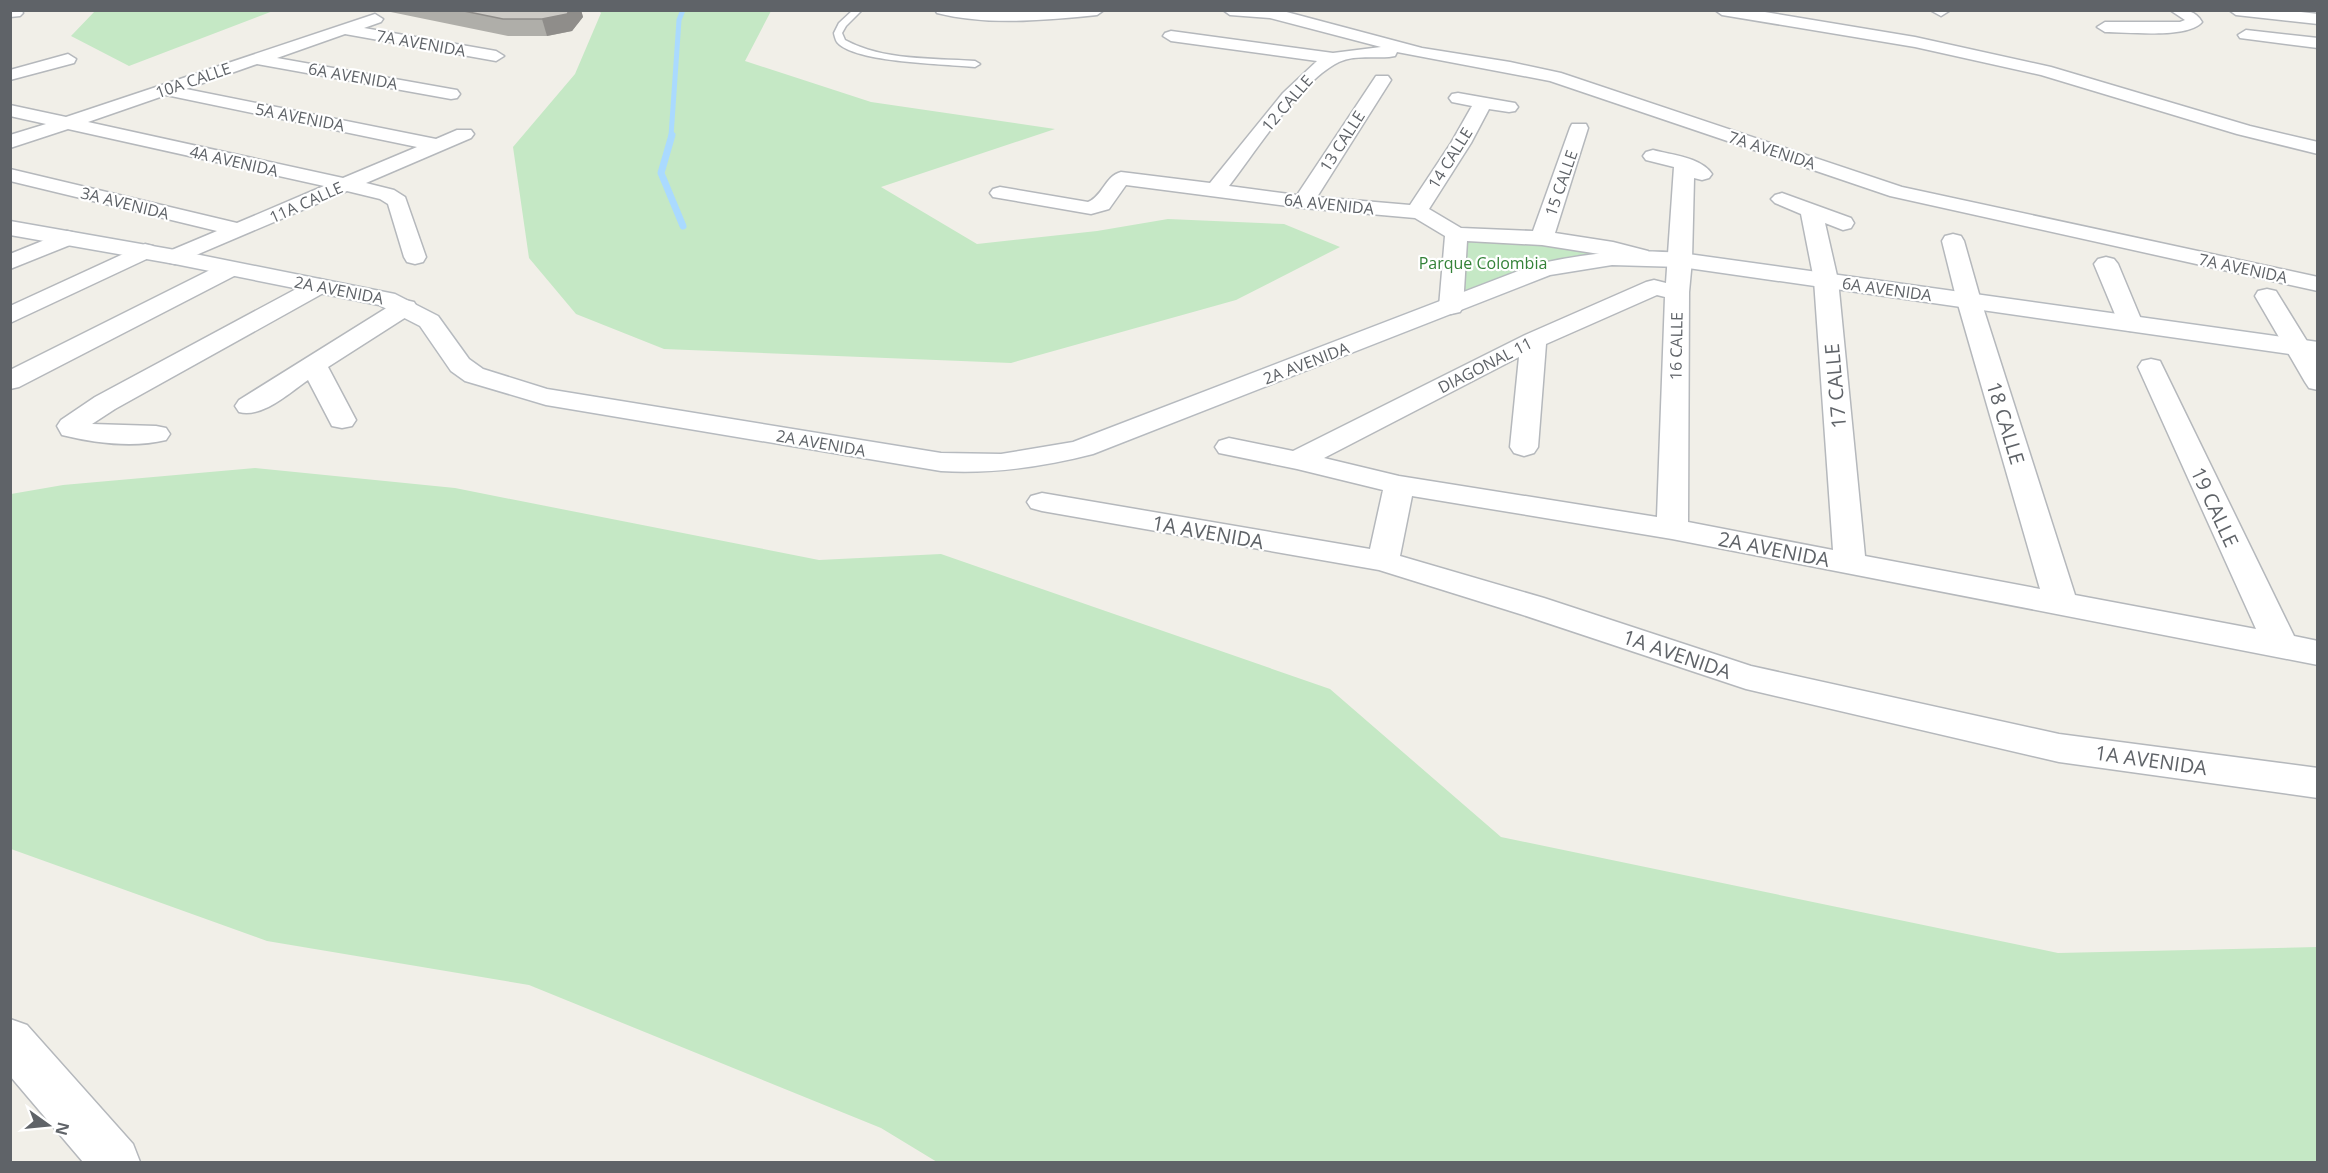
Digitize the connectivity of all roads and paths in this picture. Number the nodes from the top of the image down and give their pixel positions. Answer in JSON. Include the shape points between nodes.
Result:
{"nodes":[{"id":1,"x":858,"y":10,"type":"edge"},
{"id":2,"x":1097,"y":10,"type":"edge"},
{"id":3,"x":1230,"y":10,"type":"edge"},
{"id":4,"x":1722,"y":10,"type":"edge"},
{"id":5,"x":2176,"y":10,"type":"edge"},
{"id":6,"x":2236,"y":10,"type":"edge"},
{"id":7,"x":949,"y":11,"type":"edge"},
{"id":8,"x":375,"y":19,"type":"dead end"},
{"id":9,"x":2318,"y":19,"type":"edge"},
{"id":10,"x":2105,"y":27,"type":"dead end"},
{"id":11,"x":346,"y":30,"type":"junction"},
{"id":12,"x":2246,"y":35,"type":"dead end"},
{"id":13,"x":1171,"y":36,"type":"dead end"},
{"id":14,"x":2318,"y":43,"type":"edge"},
{"id":15,"x":1421,"y":53,"type":"junction"},
{"id":16,"x":496,"y":56,"type":"dead end"},
{"id":17,"x":1333,"y":58,"type":"junction"},
{"id":18,"x":68,"y":59,"type":"dead end"},
{"id":19,"x":254,"y":59,"type":"junction"},
{"id":20,"x":975,"y":64,"type":"dead end"},
{"id":21,"x":1290,"y":71,"type":"dead end"},
{"id":22,"x":1311,"y":74,"type":"junction"},
{"id":23,"x":10,"y":75,"type":"edge"},
{"id":24,"x":1382,"y":80,"type":"dead end"},
{"id":25,"x":164,"y":90,"type":"junction"},
{"id":26,"x":451,"y":94,"type":"dead end"},
{"id":27,"x":1458,"y":98,"type":"dead end"},
{"id":28,"x":1483,"y":102,"type":"junction"},
{"id":29,"x":1509,"y":107,"type":"dead end"},
{"id":30,"x":10,"y":110,"type":"edge"},
{"id":31,"x":67,"y":123,"type":"junction"},
{"id":32,"x":1579,"y":129,"type":"dead end"},
{"id":33,"x":464,"y":134,"type":"dead end"},
{"id":34,"x":10,"y":142,"type":"edge"},
{"id":35,"x":436,"y":145,"type":"junction"},
{"id":36,"x":2318,"y":148,"type":"edge"},
{"id":37,"x":1653,"y":156,"type":"dead end"},
{"id":38,"x":10,"y":175,"type":"edge"},
{"id":39,"x":343,"y":186,"type":"junction"},
{"id":40,"x":1215,"y":190,"type":"junction"},
{"id":41,"x":1000,"y":193,"type":"dead end"},
{"id":42,"x":1782,"y":199,"type":"dead end"},
{"id":43,"x":1303,"y":202,"type":"junction"},
{"id":44,"x":1812,"y":211,"type":"junction"},
{"id":45,"x":1416,"y":212,"type":"junction"},
{"id":46,"x":1844,"y":223,"type":"dead end"},
{"id":47,"x":10,"y":228,"type":"edge"},
{"id":48,"x":1448,"y":229,"type":"junction"},
{"id":49,"x":240,"y":230,"type":"junction"},
{"id":50,"x":67,"y":238,"type":"junction"},
{"id":51,"x":1542,"y":238,"type":"junction"},
{"id":52,"x":1953,"y":241,"type":"dead end"},
{"id":53,"x":145,"y":251,"type":"junction"},
{"id":54,"x":1640,"y":256,"type":"junction"},
{"id":55,"x":175,"y":257,"type":"junction"},
{"id":56,"x":415,"y":257,"type":"dead end"},
{"id":57,"x":1682,"y":260,"type":"junction"},
{"id":58,"x":10,"y":262,"type":"edge"},
{"id":59,"x":2318,"y":262,"type":"edge"},
{"id":60,"x":2106,"y":264,"type":"dead end"},
{"id":61,"x":230,"y":269,"type":"junction"},
{"id":62,"x":1826,"y":280,"type":"junction"},
{"id":63,"x":2318,"y":284,"type":"edge"},
{"id":64,"x":2271,"y":285,"type":"junction"},
{"id":65,"x":319,"y":286,"type":"junction"},
{"id":66,"x":1677,"y":292,"type":"junction"},
{"id":67,"x":1969,"y":301,"type":"junction"},
{"id":68,"x":405,"y":307,"type":"junction"},
{"id":69,"x":1451,"y":307,"type":"junction"},
{"id":70,"x":10,"y":316,"type":"edge"},
{"id":71,"x":2131,"y":324,"type":"junction"},
{"id":72,"x":1534,"y":340,"type":"junction"},
{"id":73,"x":2306,"y":348,"type":"edge"},
{"id":74,"x":313,"y":364,"type":"junction"},
{"id":75,"x":2151,"y":367,"type":"dead end"},
{"id":76,"x":10,"y":381,"type":"edge"},
{"id":77,"x":2318,"y":382,"type":"edge"},
{"id":78,"x":249,"y":406,"type":"dead end"},
{"id":79,"x":342,"y":420,"type":"dead end"},
{"id":80,"x":156,"y":434,"type":"dead end"},
{"id":81,"x":1229,"y":447,"type":"dead end"},
{"id":82,"x":1524,"y":447,"type":"dead end"},
{"id":83,"x":1297,"y":460,"type":"junction"},
{"id":84,"x":1400,"y":485,"type":"junction"},
{"id":85,"x":1042,"y":502,"type":"dead end"},
{"id":86,"x":1672,"y":529,"type":"junction"},
{"id":87,"x":1383,"y":561,"type":"junction"},
{"id":88,"x":1850,"y":563,"type":"junction"},
{"id":89,"x":2061,"y":603,"type":"junction"},
{"id":90,"x":2282,"y":646,"type":"junction"},
{"id":91,"x":2318,"y":653,"type":"edge"},
{"id":92,"x":2318,"y":783,"type":"edge"},
{"id":93,"x":10,"y":1040,"type":"edge"},
{"id":94,"x":115,"y":1162,"type":"edge"}],
"edges":[{"from":1,"to":20,"type":"lane","via":[[838,33],[841,40],[857,50]]},
{"from":2,"to":7,"type":"street","via":[[991,16]]},
{"from":3,"to":15,"type":"street","name":"7A AVENIDA","via":[[1271,13]]},
{"from":4,"to":36,"type":"street","via":[[1916,42],[2045,71]]},
{"from":5,"to":10,"type":"street","via":[[2194,22],[2183,27]]},
{"from":6,"to":9,"type":"street"},
{"from":8,"to":11,"type":"street","name":"10A CALLE"},
{"from":11,"to":16,"type":"street","name":"7A AVENIDA"},
{"from":11,"to":19,"type":"street","name":"10A CALLE"},
{"from":12,"to":14,"type":"street"},
{"from":13,"to":17,"type":"street"},
{"from":15,"to":17,"type":"street","name":"12 CALLE","via":[[1353,53]]},
{"from":15,"to":64,"type":"street","name":"7A AVENIDA","via":[[1555,77],[1897,192]]},
{"from":17,"to":22,"type":"street","name":"12 CALLE"},
{"from":18,"to":23,"type":"street"},
{"from":19,"to":25,"type":"street","name":"10A CALLE"},
{"from":19,"to":26,"type":"street","name":"6A AVENIDA"},
{"from":21,"to":22,"type":"street"},
{"from":22,"to":40,"type":"street","name":"12 CALLE"},
{"from":24,"to":43,"type":"street","name":"13 CALLE"},
{"from":25,"to":31,"type":"street","name":"10A CALLE"},
{"from":25,"to":35,"type":"street","name":"5A AVENIDA"},
{"from":27,"to":28,"type":"street"},
{"from":28,"to":29,"type":"street"},
{"from":28,"to":45,"type":"street","name":"14 CALLE"},
{"from":30,"to":31,"type":"street","name":"4A AVENIDA"},
{"from":31,"to":34,"type":"street","name":"10A CALLE"},
{"from":31,"to":39,"type":"street","name":"4A AVENIDA"},
{"from":32,"to":51,"type":"street","name":"15 CALLE"},
{"from":33,"to":35,"type":"street","name":"11A CALLE"},
{"from":35,"to":39,"type":"street","name":"11A CALLE"},
{"from":37,"to":57,"type":"street","name":"16 CALLE","via":[[1693,169]]},
{"from":38,"to":49,"type":"street","name":"3A AVENIDA"},
{"from":39,"to":49,"type":"street","name":"11A CALLE"},
{"from":39,"to":56,"type":"street","name":"4A AVENIDA","via":[[394,197]]},
{"from":40,"to":41,"type":"street","via":[[1121,178],[1101,204],[1082,208]]},
{"from":40,"to":43,"type":"street","name":"6A AVENIDA"},
{"from":42,"to":44,"type":"street"},
{"from":43,"to":45,"type":"street","name":"6A AVENIDA"},
{"from":44,"to":46,"type":"street"},
{"from":44,"to":62,"type":"street","name":"17 CALLE"},
{"from":45,"to":48,"type":"street","name":"6A AVENIDA"},
{"from":47,"to":50,"type":"street","name":"2A AVENIDA"},
{"from":48,"to":51,"type":"street","name":"6A AVENIDA"},
{"from":48,"to":69,"type":"street"},
{"from":49,"to":55,"type":"street","name":"11A CALLE"},
{"from":50,"to":53,"type":"street","name":"2A AVENIDA"},
{"from":50,"to":58,"type":"street"},
{"from":51,"to":54,"type":"street","name":"6A AVENIDA"},
{"from":52,"to":67,"type":"street","name":"18 CALLE"},
{"from":53,"to":55,"type":"street","name":"2A AVENIDA"},
{"from":53,"to":70,"type":"street"},
{"from":54,"to":57,"type":"street","name":"6A AVENIDA"},
{"from":54,"to":69,"type":"street","name":"2A AVENIDA","via":[[1551,267]]},
{"from":55,"to":61,"type":"street","name":"2A AVENIDA"},
{"from":57,"to":62,"type":"street","name":"6A AVENIDA"},
{"from":57,"to":66,"type":"street","name":"16 CALLE"},
{"from":59,"to":64,"type":"street"},
{"from":60,"to":71,"type":"street"},
{"from":61,"to":65,"type":"street","name":"2A AVENIDA"},
{"from":61,"to":76,"type":"street"},
{"from":62,"to":67,"type":"street","name":"6A AVENIDA"},
{"from":62,"to":88,"type":"street","name":"17 CALLE"},
{"from":63,"to":64,"type":"street","name":"7A AVENIDA"},
{"from":64,"to":73,"type":"street"},
{"from":65,"to":68,"type":"street","name":"2A AVENIDA","via":[[370,294]]},
{"from":65,"to":80,"type":"street","via":[[105,403],[71,426],[100,434]]},
{"from":66,"to":72,"type":"street","name":"DIAGONAL 11","via":[[1654,287]]},
{"from":66,"to":86,"type":"street","name":"16 CALLE"},
{"from":67,"to":71,"type":"street","name":"6A AVENIDA"},
{"from":67,"to":89,"type":"street","name":"18 CALLE"},
{"from":68,"to":69,"type":"street","name":"2A AVENIDA","via":[[429,321],[460,365],[474,375],[515,389],[919,460],[973,465],[1040,459],[1093,445]]},
{"from":68,"to":74,"type":"street"},
{"from":71,"to":73,"type":"street","name":"6A AVENIDA"},
{"from":72,"to":82,"type":"street"},
{"from":72,"to":83,"type":"street","name":"DIAGONAL 11"},
{"from":73,"to":77,"type":"street"},
{"from":74,"to":78,"type":"street"},
{"from":74,"to":79,"type":"street"},
{"from":75,"to":90,"type":"street","name":"19 CALLE"},
{"from":81,"to":83,"type":"street","name":"2A AVENIDA"},
{"from":83,"to":84,"type":"street","name":"2A AVENIDA"},
{"from":84,"to":86,"type":"street","name":"2A AVENIDA"},
{"from":84,"to":87,"type":"street"},
{"from":85,"to":87,"type":"street","name":"1A AVENIDA"},
{"from":86,"to":88,"type":"street","name":"2A AVENIDA"},
{"from":87,"to":92,"type":"street","name":"1A AVENIDA","via":[[1746,677],[2059,748]]},
{"from":88,"to":89,"type":"street","name":"2A AVENIDA"},
{"from":89,"to":90,"type":"street","name":"2A AVENIDA"},
{"from":90,"to":91,"type":"street","name":"2A AVENIDA"},
{"from":93,"to":94,"type":"street"}]}
